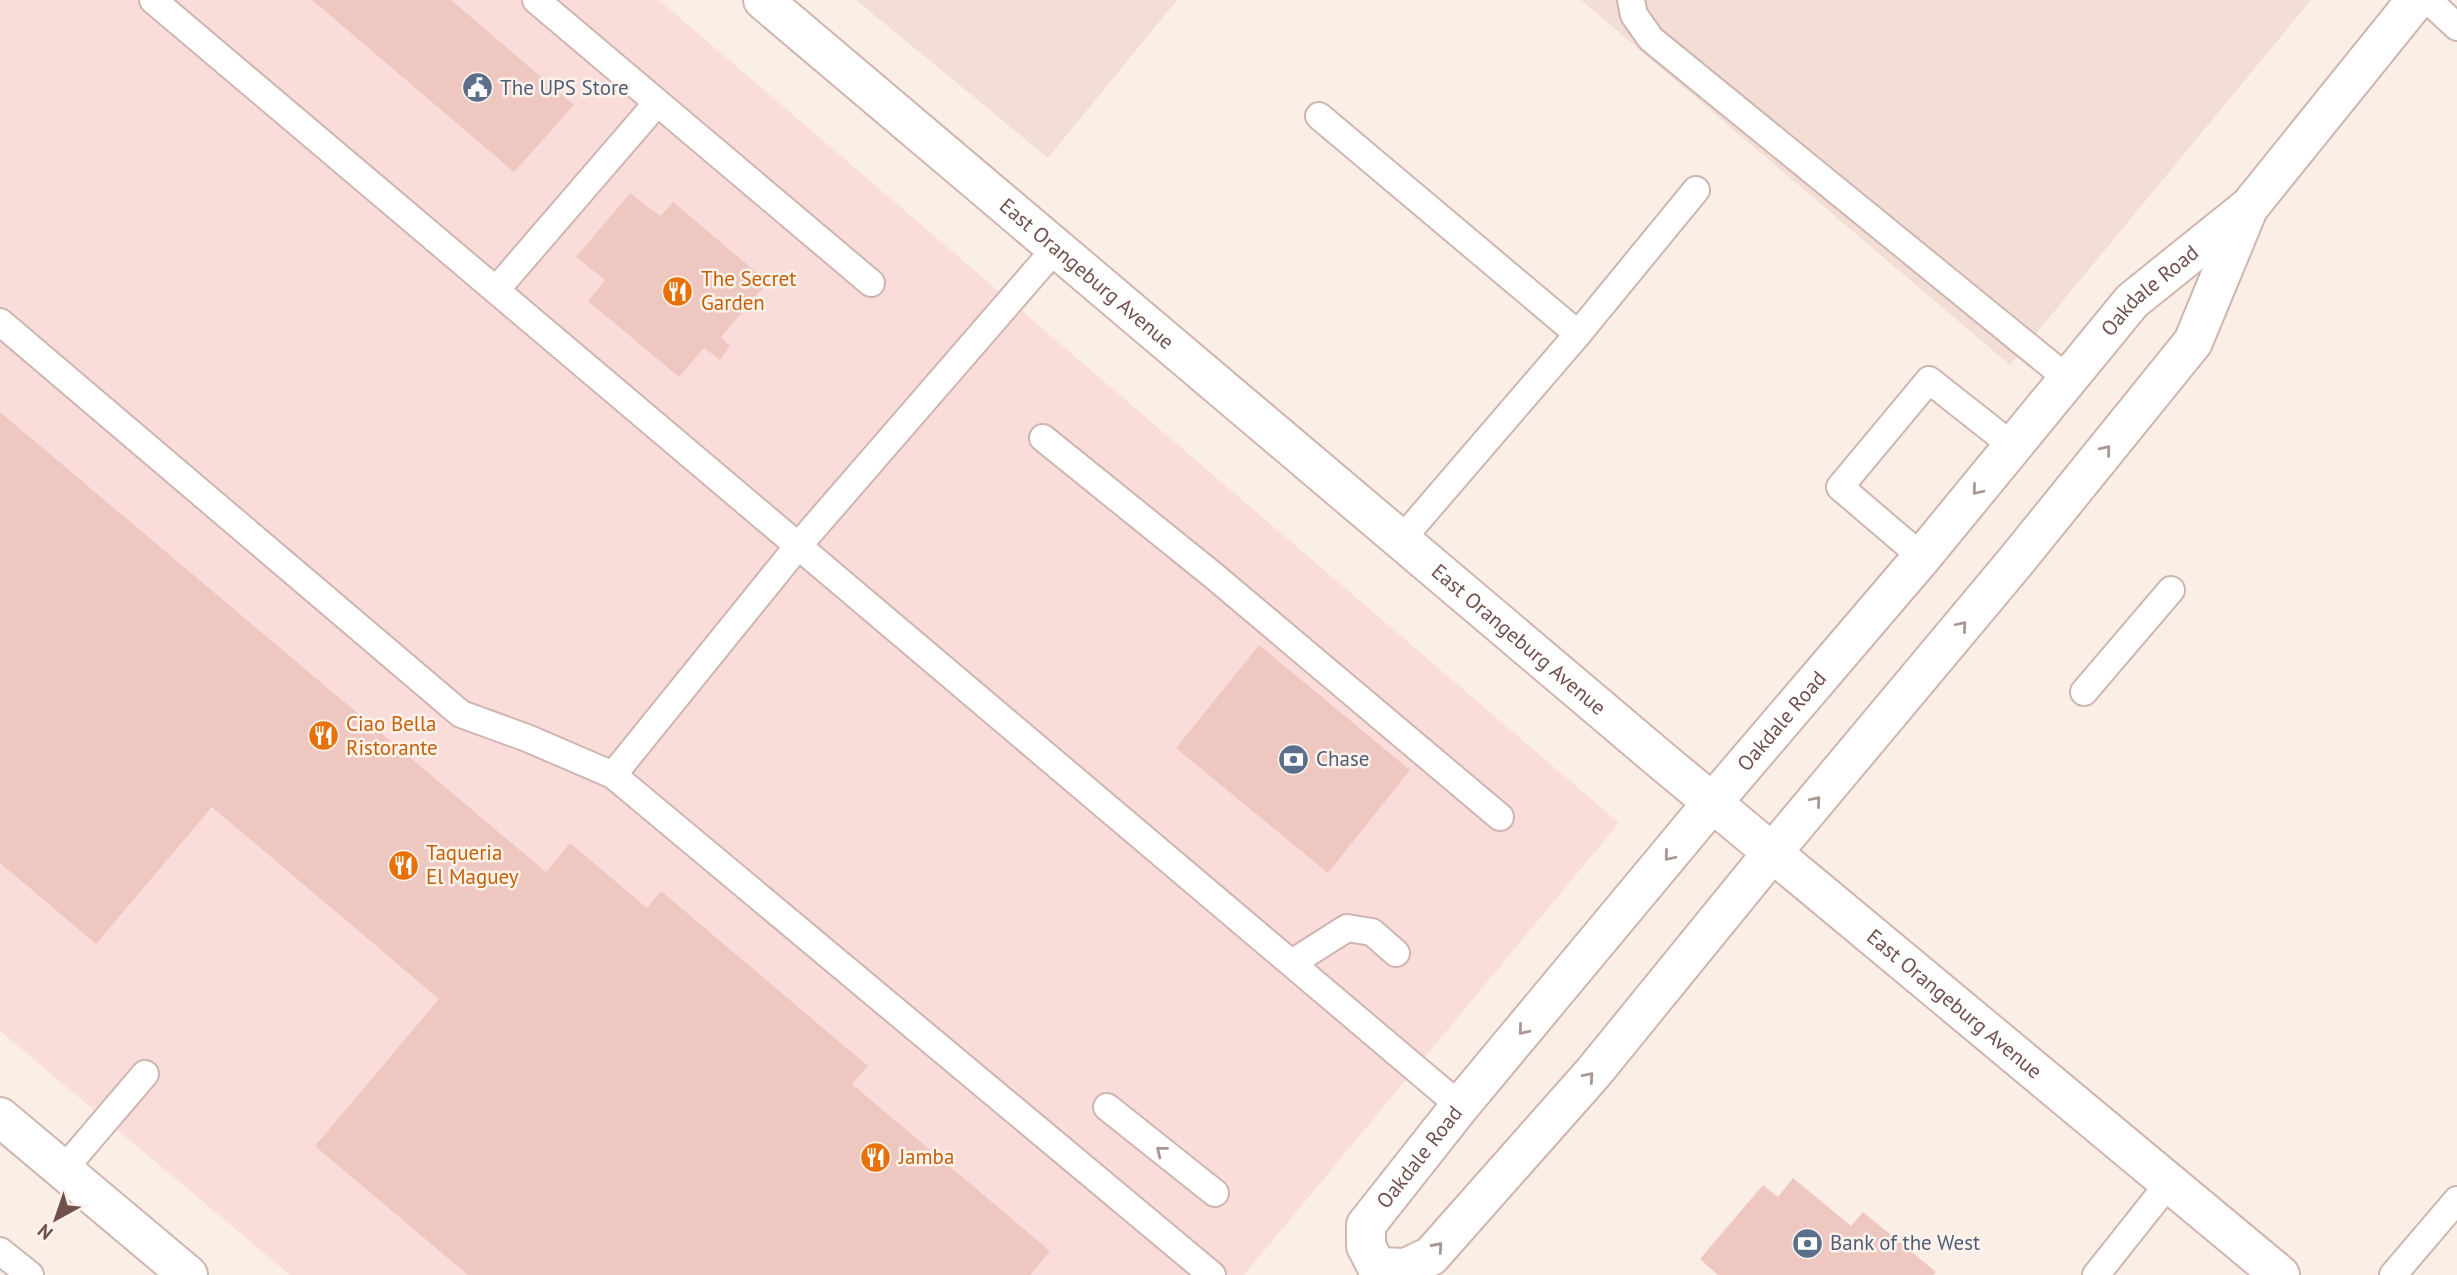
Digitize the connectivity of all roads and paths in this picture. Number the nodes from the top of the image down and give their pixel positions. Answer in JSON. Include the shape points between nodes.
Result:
{"nodes":[{"id":1,"x":153,"y":0,"type":"edge"},
{"id":2,"x":536,"y":0,"type":"edge"},
{"id":3,"x":763,"y":0,"type":"edge"},
{"id":4,"x":1631,"y":0,"type":"edge"},
{"id":5,"x":2416,"y":0,"type":"edge"},
{"id":6,"x":2428,"y":0,"type":"edge"},
{"id":7,"x":2457,"y":27,"type":"edge"},
{"id":8,"x":657,"y":103,"type":"junction"},
{"id":9,"x":1320,"y":116,"type":"dead end"},
{"id":10,"x":1696,"y":190,"type":"dead end"},
{"id":11,"x":2250,"y":206,"type":"junction"},
{"id":12,"x":1056,"y":248,"type":"junction"},
{"id":13,"x":871,"y":283,"type":"dead end"},
{"id":14,"x":496,"y":290,"type":"junction"},
{"id":15,"x":0,"y":322,"type":"edge"},
{"id":16,"x":1578,"y":334,"type":"junction"},
{"id":17,"x":2068,"y":379,"type":"junction"},
{"id":18,"x":1043,"y":438,"type":"dead end"},
{"id":19,"x":2014,"y":447,"type":"junction"},
{"id":20,"x":1401,"y":540,"type":"junction"},
{"id":21,"x":798,"y":546,"type":"junction"},
{"id":22,"x":1922,"y":557,"type":"junction"},
{"id":23,"x":2171,"y":590,"type":"dead end"},
{"id":24,"x":2084,"y":692,"type":"dead end"},
{"id":25,"x":613,"y":775,"type":"junction"},
{"id":26,"x":1712,"y":803,"type":"junction"},
{"id":27,"x":1500,"y":817,"type":"dead end"},
{"id":28,"x":1772,"y":853,"type":"junction"},
{"id":29,"x":1396,"y":953,"type":"dead end"},
{"id":30,"x":1292,"y":963,"type":"junction"},
{"id":31,"x":145,"y":1074,"type":"dead end"},
{"id":32,"x":1460,"y":1106,"type":"junction"},
{"id":33,"x":1107,"y":1107,"type":"dead end"},
{"id":34,"x":0,"y":1117,"type":"edge"},
{"id":35,"x":63,"y":1170,"type":"junction"},
{"id":36,"x":2169,"y":1183,"type":"junction"},
{"id":37,"x":1214,"y":1193,"type":"dead end"},
{"id":38,"x":2457,"y":1200,"type":"edge"},
{"id":39,"x":0,"y":1251,"type":"edge"},
{"id":40,"x":1378,"y":1272,"type":"edge"},
{"id":41,"x":30,"y":1275,"type":"edge"},
{"id":42,"x":188,"y":1275,"type":"edge"},
{"id":43,"x":1212,"y":1275,"type":"edge"},
{"id":44,"x":2096,"y":1275,"type":"edge"},
{"id":45,"x":2280,"y":1275,"type":"edge"},
{"id":46,"x":2393,"y":1275,"type":"edge"}],
"edges":[{"from":1,"to":14,"type":"lane"},
{"from":2,"to":8,"type":"lane"},
{"from":3,"to":12,"type":"main road","name":"East Orangeburg Avenue"},
{"from":4,"to":17,"type":"lane","via":[[1634,15],[1651,39]]},
{"from":5,"to":11,"type":"main road","name":"Oakdale Road"},
{"from":6,"to":7,"type":"lane"},
{"from":8,"to":13,"type":"lane"},
{"from":8,"to":14,"type":"lane"},
{"from":9,"to":16,"type":"lane"},
{"from":10,"to":16,"type":"lane"},
{"from":11,"to":17,"type":"main road","name":"Oakdale Road","via":[[2132,301]]},
{"from":28,"to":11,"type":"main road","name":"Oakdale Road","one_way":true,"via":[[2193,342]]},
{"from":12,"to":20,"type":"main road","name":"East Orangeburg Avenue"},
{"from":12,"to":21,"type":"lane"},
{"from":14,"to":21,"type":"lane"},
{"from":15,"to":25,"type":"lane","via":[[461,714]]},
{"from":16,"to":20,"type":"lane"},
{"from":17,"to":19,"type":"main road","name":"Oakdale Road"},
{"from":18,"to":27,"type":"lane"},
{"from":19,"to":22,"type":"main road","name":"Oakdale Road","one_way":true},
{"from":19,"to":22,"type":"lane","via":[[1929,380],[1840,486]]},
{"from":20,"to":26,"type":"main road","name":"East Orangeburg Avenue"},
{"from":21,"to":25,"type":"lane"},
{"from":21,"to":30,"type":"lane"},
{"from":22,"to":26,"type":"main road","name":"Oakdale Road"},
{"from":23,"to":24,"type":"lane"},
{"from":25,"to":43,"type":"lane"},
{"from":26,"to":28,"type":"main road","name":"East Orangeburg Avenue"},
{"from":26,"to":32,"type":"main road","name":"Oakdale Road","one_way":true},
{"from":28,"to":36,"type":"main road","name":"East Orangeburg Avenue"},
{"from":40,"to":28,"type":"main road","name":"Oakdale Road","one_way":true,"via":[[1406,1268],[1430,1256],[1593,1073]]},
{"from":29,"to":30,"type":"lane","via":[[1372,932],[1347,928]]},
{"from":30,"to":32,"type":"lane"},
{"from":31,"to":35,"type":"lane"},
{"from":32,"to":40,"type":"main road","name":"Oakdale Road","via":[[1366,1225],[1366,1246]]},
{"from":37,"to":33,"type":"lane","one_way":true},
{"from":34,"to":35,"type":"main road"},
{"from":35,"to":42,"type":"main road"},
{"from":36,"to":44,"type":"lane"},
{"from":36,"to":45,"type":"main road","name":"East Orangeburg Avenue"},
{"from":38,"to":46,"type":"lane"},
{"from":39,"to":41,"type":"lane"}]}
